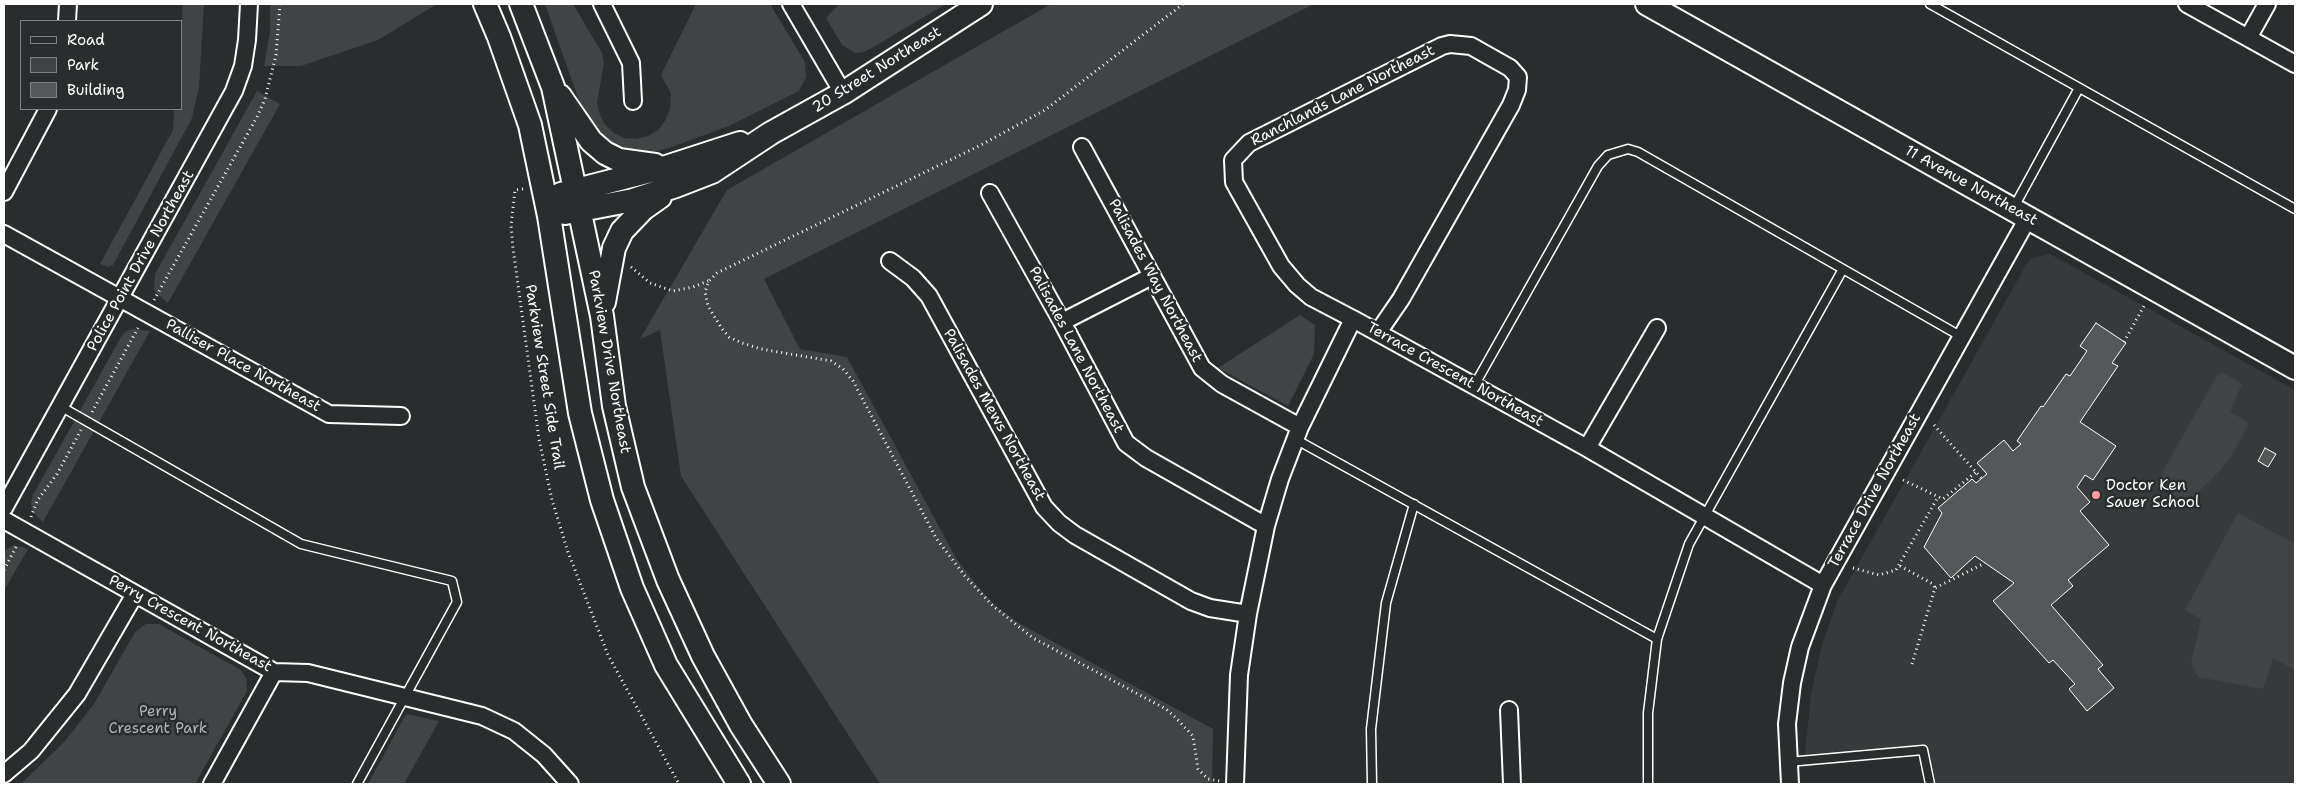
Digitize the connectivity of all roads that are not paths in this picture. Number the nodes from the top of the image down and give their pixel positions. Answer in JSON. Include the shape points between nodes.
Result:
{"nodes":[{"id":1,"x":68,"y":4,"type":"edge"},
{"id":2,"x":249,"y":4,"type":"edge"},
{"id":3,"x":485,"y":4,"type":"edge"},
{"id":4,"x":521,"y":4,"type":"edge"},
{"id":5,"x":602,"y":4,"type":"edge"},
{"id":6,"x":790,"y":4,"type":"edge"},
{"id":7,"x":981,"y":4,"type":"edge"},
{"id":8,"x":1647,"y":4,"type":"edge"},
{"id":9,"x":1930,"y":4,"type":"edge"},
{"id":10,"x":2187,"y":4,"type":"edge"},
{"id":11,"x":2267,"y":4,"type":"edge"},
{"id":12,"x":67,"y":20,"type":"edge"},
{"id":13,"x":2248,"y":38,"type":"junction"},
{"id":14,"x":2295,"y":64,"type":"edge"},
{"id":15,"x":554,"y":87,"type":"junction"},
{"id":16,"x":2079,"y":88,"type":"junction"},
{"id":17,"x":843,"y":93,"type":"junction"},
{"id":18,"x":633,"y":102,"type":"dead end"},
{"id":19,"x":47,"y":110,"type":"edge"},
{"id":20,"x":771,"y":133,"type":"junction"},
{"id":21,"x":1082,"y":147,"type":"dead end"},
{"id":22,"x":666,"y":167,"type":"junction"},
{"id":23,"x":676,"y":186,"type":"junction"},
{"id":24,"x":4,"y":192,"type":"edge"},
{"id":25,"x":990,"y":194,"type":"dead end"},
{"id":26,"x":578,"y":200,"type":"junction"},
{"id":27,"x":547,"y":207,"type":"junction"},
{"id":28,"x":2295,"y":209,"type":"edge"},
{"id":29,"x":2020,"y":214,"type":"junction"},
{"id":30,"x":4,"y":234,"type":"edge"},
{"id":31,"x":890,"y":261,"type":"dead end"},
{"id":32,"x":1843,"y":269,"type":"junction"},
{"id":33,"x":1152,"y":276,"type":"junction"},
{"id":34,"x":120,"y":299,"type":"junction"},
{"id":35,"x":602,"y":316,"type":"junction"},
{"id":36,"x":1353,"y":319,"type":"junction"},
{"id":37,"x":1062,"y":322,"type":"junction"},
{"id":38,"x":1657,"y":328,"type":"dead end"},
{"id":39,"x":1379,"y":331,"type":"junction"},
{"id":40,"x":1962,"y":337,"type":"junction"},
{"id":41,"x":2295,"y":368,"type":"edge"},
{"id":42,"x":1474,"y":386,"type":"junction"},
{"id":43,"x":60,"y":406,"type":"junction"},
{"id":44,"x":401,"y":416,"type":"dead end"},
{"id":45,"x":1298,"y":433,"type":"junction"},
{"id":46,"x":1587,"y":448,"type":"junction"},
{"id":47,"x":1414,"y":504,"type":"junction"},
{"id":48,"x":4,"y":508,"type":"edge"},
{"id":49,"x":1703,"y":515,"type":"junction"},
{"id":50,"x":4,"y":520,"type":"edge"},
{"id":51,"x":1266,"y":526,"type":"junction"},
{"id":52,"x":1823,"y":585,"type":"junction"},
{"id":53,"x":135,"y":594,"type":"junction"},
{"id":54,"x":1248,"y":614,"type":"junction"},
{"id":55,"x":1657,"y":639,"type":"junction"},
{"id":56,"x":274,"y":672,"type":"junction"},
{"id":57,"x":404,"y":697,"type":"junction"},
{"id":58,"x":1509,"y":710,"type":"dead end"},
{"id":59,"x":1788,"y":762,"type":"junction"},
{"id":60,"x":4,"y":774,"type":"edge"},
{"id":61,"x":212,"y":784,"type":"edge"},
{"id":62,"x":356,"y":784,"type":"edge"},
{"id":63,"x":570,"y":784,"type":"edge"},
{"id":64,"x":739,"y":784,"type":"edge"},
{"id":65,"x":778,"y":784,"type":"edge"},
{"id":66,"x":1235,"y":784,"type":"edge"},
{"id":67,"x":1372,"y":784,"type":"edge"},
{"id":68,"x":1512,"y":784,"type":"edge"},
{"id":69,"x":1648,"y":784,"type":"edge"},
{"id":70,"x":1790,"y":784,"type":"edge"},
{"id":71,"x":1930,"y":784,"type":"edge"}],
"edges":[{"from":1,"to":12,"type":"street"},
{"from":2,"to":34,"type":"street","name":"Police Point Drive Northeast","via":[[246,49],[234,92]]},
{"from":3,"to":27,"type":"main road","via":[[530,125]]},
{"from":4,"to":15,"type":"main road","name":"Parkview Drive Northeast"},
{"from":5,"to":18,"type":"street","via":[[631,63]]},
{"from":6,"to":17,"type":"street"},
{"from":7,"to":17,"type":"main road","name":"20 Street Northeast"},
{"from":8,"to":29,"type":"main road","name":"11 Avenue Northeast"},
{"from":9,"to":16,"type":"lane"},
{"from":10,"to":13,"type":"street"},
{"from":11,"to":13,"type":"street"},
{"from":13,"to":14,"type":"street"},
{"from":15,"to":22,"type":"main road","via":[[591,141],[605,153],[631,163]]},
{"from":15,"to":26,"type":"main road","name":"Parkview Drive Northeast"},
{"from":16,"to":28,"type":"lane"},
{"from":16,"to":29,"type":"lane"},
{"from":17,"to":20,"type":"main road","name":"20 Street Northeast"},
{"from":19,"to":24,"type":"street"},
{"from":20,"to":22,"type":"main road","name":"20 Street Northeast"},
{"from":20,"to":23,"type":"main road","name":"20 Street Northeast","via":[[712,172]]},
{"from":21,"to":33,"type":"street","name":"Palisades Way Northeast"},
{"from":22,"to":26,"type":"main road","name":"20 Street Northeast"},
{"from":23,"to":26,"type":"main road","name":"20 Street Northeast","via":[[633,200]]},
{"from":23,"to":35,"type":"main road","via":[[643,209],[622,232],[614,248]]},
{"from":25,"to":37,"type":"street","name":"Palisades Lane Northeast"},
{"from":26,"to":27,"type":"main road","name":"20 Street Northeast"},
{"from":26,"to":35,"type":"main road","name":"Parkview Drive Northeast"},
{"from":27,"to":64,"type":"main road","via":[[580,413],[602,500],[632,588],[666,665]]},
{"from":29,"to":40,"type":"street","name":"Terrace Drive Northeast"},
{"from":29,"to":41,"type":"main road","name":"11 Avenue Northeast"},
{"from":30,"to":34,"type":"street","name":"Palliser Place Northeast"},
{"from":31,"to":54,"type":"street","name":"Palisades Mews Northeast","via":[[929,296],[1044,507],[1059,524],[1183,598],[1210,608]]},
{"from":32,"to":40,"type":"lane"},
{"from":32,"to":42,"type":"lane","via":[[1638,152],[1616,151],[1598,166]]},
{"from":32,"to":49,"type":"lane"},
{"from":33,"to":37,"type":"street"},
{"from":33,"to":45,"type":"street","name":"Palisades Way Northeast","via":[[1202,368]]},
{"from":34,"to":43,"type":"street","name":"Police Point Drive Northeast"},
{"from":34,"to":44,"type":"street","name":"Palliser Place Northeast","via":[[329,414]]},
{"from":35,"to":65,"type":"main road","name":"Parkview Drive Northeast","via":[[614,406],[634,487],[664,570],[703,656]]},
{"from":36,"to":39,"type":"street","name":"Terrace Crescent Northeast"},
{"from":36,"to":39,"type":"street","name":"Ranchlands Lane Northeast","via":[[1311,296],[1281,266],[1234,182],[1233,160],[1249,143],[1442,46],[1471,46],[1510,68],[1518,77],[1517,90],[1406,290]]},
{"from":36,"to":45,"type":"street","name":"Terrace Crescent Northeast"},
{"from":37,"to":51,"type":"street","name":"Palisades Lane Northeast","via":[[1126,443],[1135,452]]},
{"from":38,"to":46,"type":"street"},
{"from":39,"to":42,"type":"street","name":"Terrace Crescent Northeast"},
{"from":40,"to":52,"type":"street","name":"Terrace Drive Northeast"},
{"from":42,"to":46,"type":"street","name":"Terrace Crescent Northeast"},
{"from":43,"to":48,"type":"street","name":"Police Point Drive Northeast"},
{"from":43,"to":57,"type":"lane","via":[[301,544],[452,581],[457,602]]},
{"from":45,"to":47,"type":"lane"},
{"from":45,"to":51,"type":"street","name":"Terrace Crescent Northeast"},
{"from":46,"to":49,"type":"street","name":"Terrace Crescent Northeast"},
{"from":47,"to":55,"type":"lane"},
{"from":47,"to":67,"type":"lane","via":[[1386,603],[1371,729]]},
{"from":49,"to":52,"type":"street","name":"Terrace Crescent Northeast"},
{"from":49,"to":55,"type":"lane","via":[[1689,544]]},
{"from":50,"to":53,"type":"street","name":"Perry Crescent Northeast"},
{"from":51,"to":54,"type":"street","name":"Terrace Crescent Northeast"},
{"from":52,"to":59,"type":"street","name":"Terrace Drive Northeast","via":[[1800,647],[1792,683],[1787,724]]},
{"from":53,"to":56,"type":"street","name":"Perry Crescent Northeast"},
{"from":53,"to":60,"type":"street","via":[[77,694],[31,750]]},
{"from":54,"to":66,"type":"street","name":"Terrace Crescent Northeast","via":[[1239,675]]},
{"from":55,"to":69,"type":"lane","via":[[1648,714]]},
{"from":56,"to":57,"type":"street","name":"Perry Crescent Northeast","via":[[308,672]]},
{"from":56,"to":61,"type":"street"},
{"from":57,"to":62,"type":"lane"},
{"from":57,"to":63,"type":"street","name":"Perry Crescent Northeast","via":[[482,716],[514,731],[544,755]]},
{"from":58,"to":68,"type":"street"},
{"from":59,"to":70,"type":"street","name":"Terrace Drive Northeast"},
{"from":59,"to":71,"type":"lane","via":[[1923,750]]}]}
